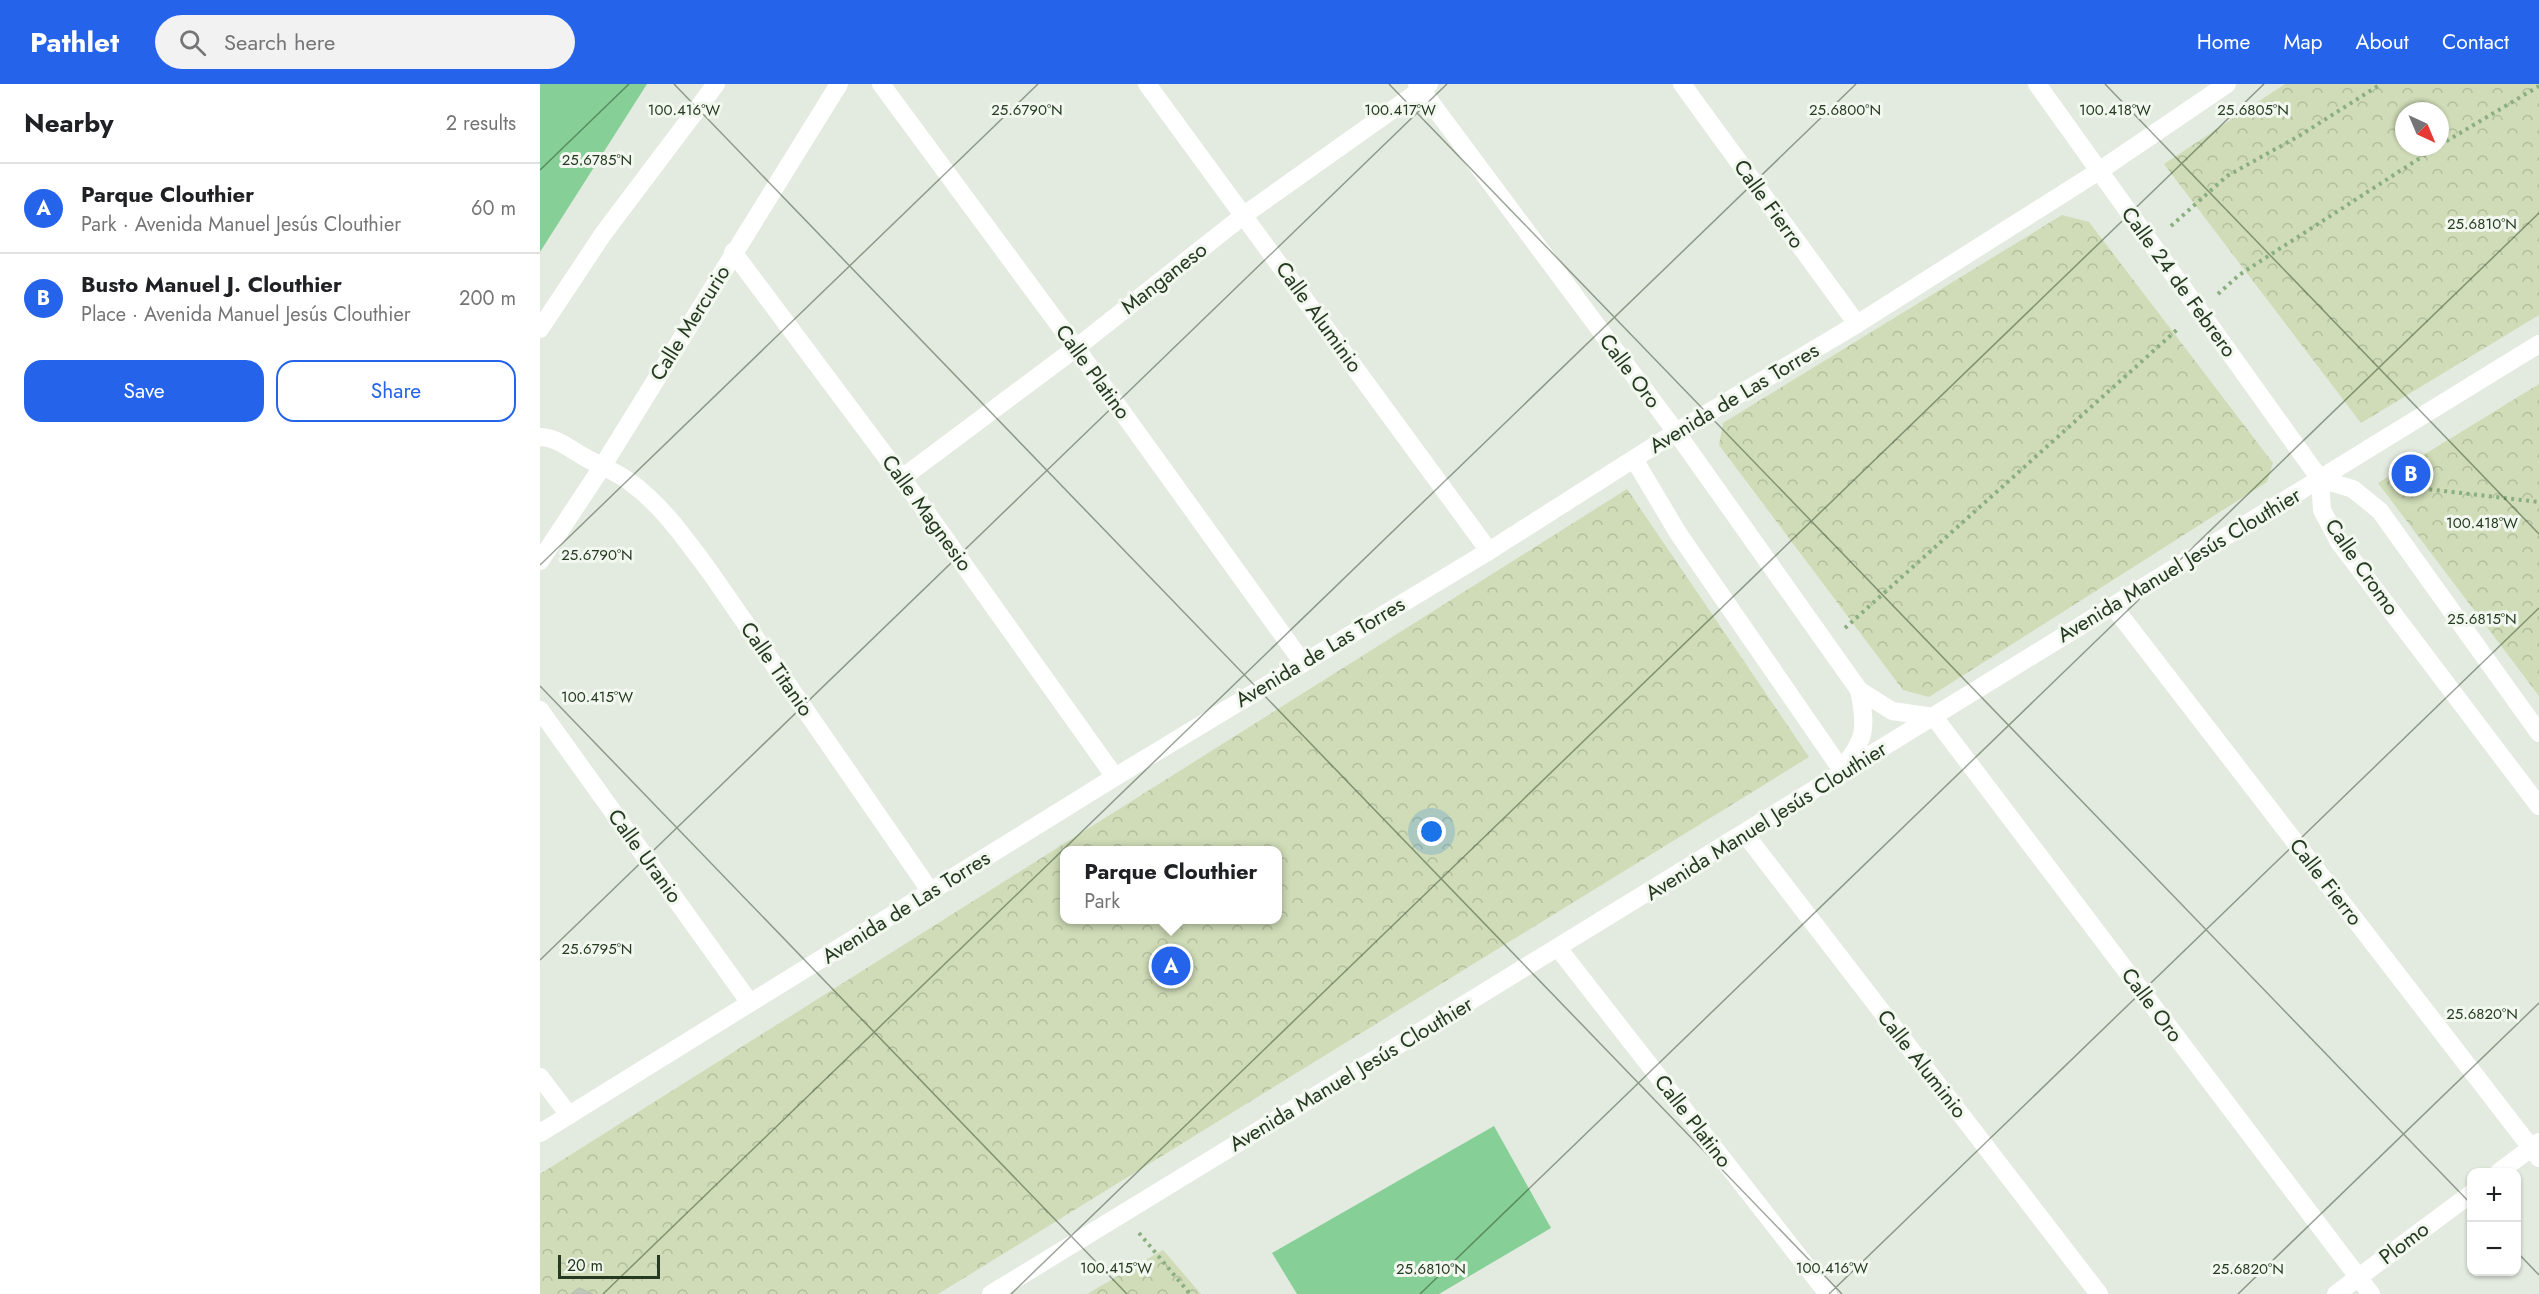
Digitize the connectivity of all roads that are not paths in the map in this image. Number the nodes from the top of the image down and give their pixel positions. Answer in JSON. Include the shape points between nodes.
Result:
{"nodes":[{"id":1,"x":716,"y":84,"type":"edge"},
{"id":2,"x":839,"y":84,"type":"edge"},
{"id":3,"x":881,"y":84,"type":"edge"},
{"id":4,"x":1147,"y":84,"type":"edge"},
{"id":5,"x":1682,"y":84,"type":"edge"},
{"id":6,"x":2037,"y":84,"type":"edge"},
{"id":7,"x":2227,"y":84,"type":"edge"},
{"id":8,"x":1423,"y":86,"type":"edge"},
{"id":9,"x":2099,"y":171,"type":"junction"},
{"id":10,"x":1244,"y":215,"type":"junction"},
{"id":11,"x":734,"y":252,"type":"junction"},
{"id":12,"x":1857,"y":324,"type":"junction"},
{"id":13,"x":540,"y":329,"type":"edge"},
{"id":14,"x":2539,"y":344,"type":"edge"},
{"id":15,"x":1076,"y":348,"type":"junction"},
{"id":16,"x":1676,"y":432,"type":"junction"},
{"id":17,"x":540,"y":436,"type":"edge"},
{"id":18,"x":1634,"y":459,"type":"junction"},
{"id":19,"x":602,"y":466,"type":"junction"},
{"id":20,"x":902,"y":478,"type":"junction"},
{"id":21,"x":2320,"y":479,"type":"junction"},
{"id":22,"x":1489,"y":551,"type":"junction"},
{"id":23,"x":540,"y":561,"type":"edge"},
{"id":24,"x":2112,"y":606,"type":"junction"},
{"id":25,"x":1303,"y":663,"type":"junction"},
{"id":26,"x":1859,"y":690,"type":"junction"},
{"id":27,"x":540,"y":710,"type":"edge"},
{"id":28,"x":1934,"y":717,"type":"junction"},
{"id":29,"x":2539,"y":733,"type":"edge"},
{"id":30,"x":1841,"y":769,"type":"junction"},
{"id":31,"x":1115,"y":777,"type":"junction"},
{"id":32,"x":1824,"y":786,"type":"junction"},
{"id":33,"x":2539,"y":806,"type":"edge"},
{"id":34,"x":1746,"y":834,"type":"junction"},
{"id":35,"x":931,"y":892,"type":"junction"},
{"id":36,"x":1558,"y":948,"type":"junction"},
{"id":37,"x":750,"y":1003,"type":"junction"},
{"id":38,"x":540,"y":1077,"type":"edge"},
{"id":39,"x":569,"y":1115,"type":"junction"},
{"id":40,"x":540,"y":1133,"type":"edge"},
{"id":41,"x":2537,"y":1150,"type":"edge"},
{"id":42,"x":2507,"y":1168,"type":"edge"},
{"id":43,"x":2467,"y":1197,"type":"edge"},
{"id":44,"x":2358,"y":1277,"type":"junction"},
{"id":45,"x":991,"y":1294,"type":"edge"},
{"id":46,"x":1828,"y":1294,"type":"edge"},
{"id":47,"x":2099,"y":1294,"type":"edge"},
{"id":48,"x":2337,"y":1294,"type":"edge"},
{"id":49,"x":2370,"y":1294,"type":"edge"}],
"edges":[{"from":1,"to":13,"type":"street","via":[[603,234]]},
{"from":2,"to":11,"type":"street","name":"Calle Mercurio"},
{"from":3,"to":15,"type":"street","name":"Calle Platino"},
{"from":4,"to":10,"type":"street","name":"Calle Aluminio"},
{"from":5,"to":12,"type":"street","name":"Calle Fierro"},
{"from":6,"to":9,"type":"street","name":"Calle 24 de Febrero"},
{"from":7,"to":9,"type":"street","name":"Avenida de Las Torres"},
{"from":8,"to":10,"type":"street","name":"Manganeso"},
{"from":8,"to":16,"type":"street","name":"Calle Oro"},
{"from":9,"to":12,"type":"street","name":"Avenida de Las Torres"},
{"from":9,"to":21,"type":"street","name":"Calle 24 de Febrero"},
{"from":10,"to":15,"type":"street","name":"Manganeso"},
{"from":10,"to":22,"type":"street","name":"Calle Aluminio"},
{"from":11,"to":19,"type":"street","name":"Calle Mercurio"},
{"from":11,"to":20,"type":"street","name":"Calle Magnesio"},
{"from":12,"to":16,"type":"street","name":"Avenida de Las Torres"},
{"from":14,"to":21,"type":"street","name":"Avenida Manuel Jesús Clouthier"},
{"from":15,"to":20,"type":"street","name":"Manganeso"},
{"from":15,"to":25,"type":"street","name":"Calle Platino"},
{"from":16,"to":18,"type":"street","name":"Avenida de Las Torres"},
{"from":16,"to":26,"type":"street","name":"Calle Oro"},
{"from":17,"to":19,"type":"street","name":"Calle Titanio","via":[[568,445]]},
{"from":18,"to":22,"type":"street","name":"Avenida de Las Torres"},
{"from":18,"to":30,"type":"street","via":[[1678,533]]},
{"from":19,"to":23,"type":"street","name":"Calle Mercurio"},
{"from":19,"to":35,"type":"street","name":"Calle Titanio","via":[[629,481],[680,532]]},
{"from":20,"to":31,"type":"street","name":"Calle Magnesio"},
{"from":21,"to":24,"type":"street","name":"Avenida Manuel Jesús Clouthier"},
{"from":21,"to":29,"type":"street","name":"Calle Cromo","via":[[2353,489],[2380,512]]},
{"from":21,"to":33,"type":"street","name":"Calle Cromo","via":[[2322,510],[2339,542]]},
{"from":22,"to":25,"type":"street","name":"Avenida de Las Torres"},
{"from":24,"to":28,"type":"street","name":"Avenida Manuel Jesús Clouthier"},
{"from":24,"to":41,"type":"street","name":"Calle Fierro"},
{"from":25,"to":31,"type":"street","name":"Avenida de Las Torres"},
{"from":26,"to":28,"type":"street","via":[[1892,711]]},
{"from":26,"to":30,"type":"street","via":[[1865,717],[1863,736]]},
{"from":27,"to":37,"type":"street","name":"Calle Uranio"},
{"from":28,"to":32,"type":"street","name":"Avenida Manuel Jesús Clouthier"},
{"from":28,"to":44,"type":"street","name":"Calle Oro"},
{"from":30,"to":32,"type":"street"},
{"from":31,"to":35,"type":"street","name":"Avenida de Las Torres"},
{"from":32,"to":34,"type":"street","name":"Avenida Manuel Jesús Clouthier"},
{"from":34,"to":36,"type":"street","name":"Avenida Manuel Jesús Clouthier"},
{"from":34,"to":47,"type":"street","name":"Calle Aluminio"},
{"from":35,"to":37,"type":"street","name":"Avenida de Las Torres"},
{"from":36,"to":45,"type":"street","name":"Avenida Manuel Jesús Clouthier"},
{"from":36,"to":46,"type":"street","name":"Calle Platino"},
{"from":37,"to":39,"type":"street","name":"Avenida de Las Torres"},
{"from":38,"to":39,"type":"street"},
{"from":39,"to":40,"type":"street","name":"Avenida de Las Torres"},
{"from":41,"to":42,"type":"street"},
{"from":43,"to":44,"type":"street","name":"Plomo"},
{"from":44,"to":48,"type":"street","name":"Plomo"},
{"from":44,"to":49,"type":"street","name":"Calle Oro"}]}
